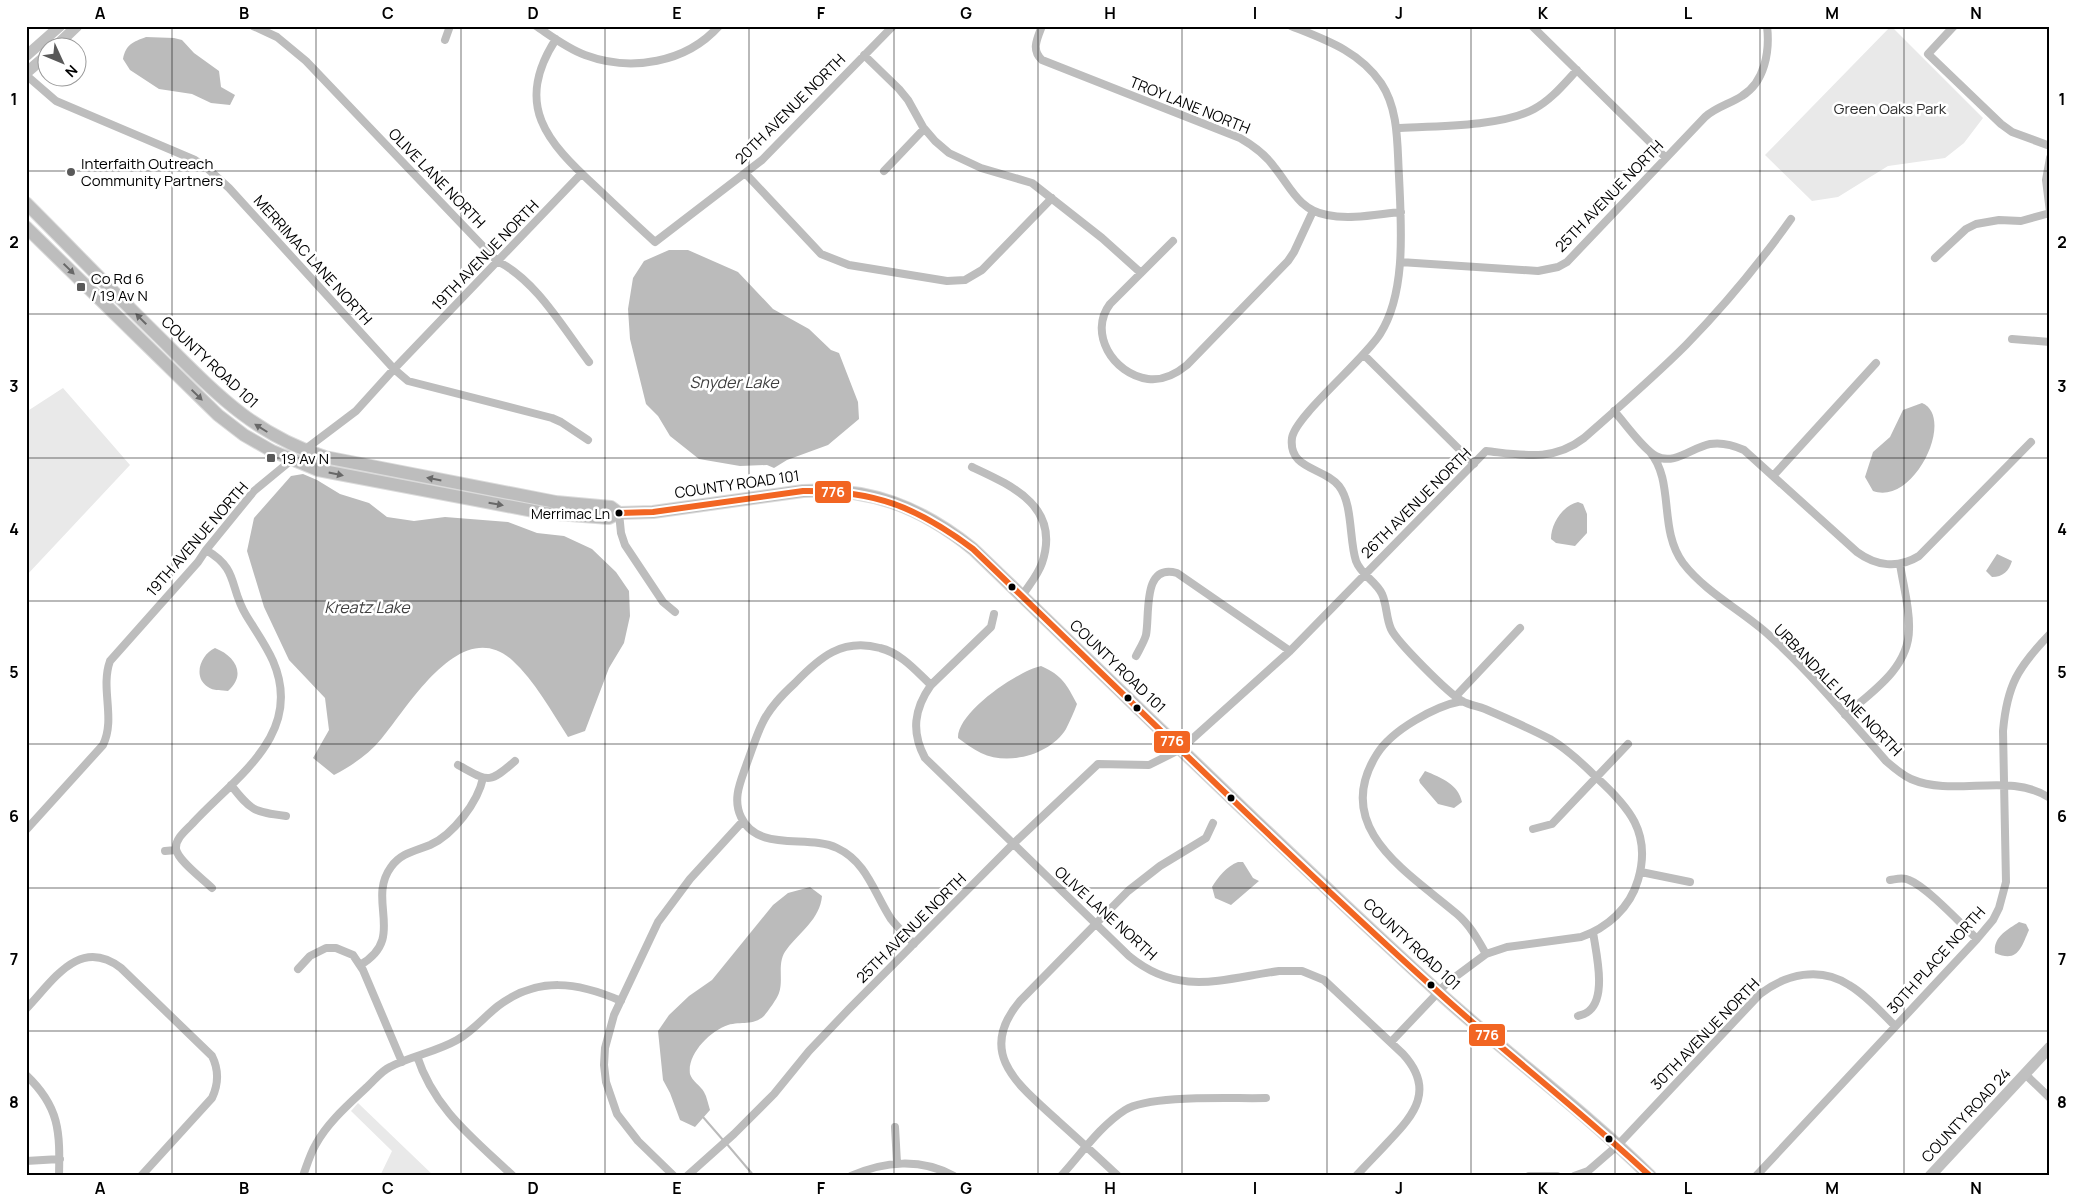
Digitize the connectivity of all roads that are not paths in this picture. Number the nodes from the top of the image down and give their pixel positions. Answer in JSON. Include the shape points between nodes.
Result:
{"nodes":[{"id":1,"x":60,"y":26,"type":"edge"},
{"id":2,"x":78,"y":26,"type":"edge"},
{"id":3,"x":253,"y":26,"type":"edge"},
{"id":4,"x":450,"y":26,"type":"edge"},
{"id":5,"x":536,"y":26,"type":"edge"},
{"id":6,"x":719,"y":26,"type":"edge"},
{"id":7,"x":893,"y":26,"type":"edge"},
{"id":8,"x":1042,"y":26,"type":"edge"},
{"id":9,"x":1291,"y":26,"type":"edge"},
{"id":10,"x":1532,"y":26,"type":"edge"},
{"id":11,"x":1767,"y":26,"type":"edge"},
{"id":12,"x":1954,"y":26,"type":"edge"},
{"id":13,"x":1300,"y":28,"type":"edge"},
{"id":14,"x":65,"y":38,"type":"edge"},
{"id":15,"x":556,"y":39,"type":"junction"},
{"id":16,"x":445,"y":40,"type":"dead end"},
{"id":17,"x":864,"y":55,"type":"junction"},
{"id":18,"x":26,"y":56,"type":"edge"},
{"id":19,"x":38,"y":63,"type":"edge"},
{"id":20,"x":1577,"y":70,"type":"junction"},
{"id":21,"x":26,"y":74,"type":"edge"},
{"id":22,"x":1396,"y":128,"type":"junction"},
{"id":23,"x":924,"y":129,"type":"junction"},
{"id":24,"x":2050,"y":146,"type":"edge"},
{"id":25,"x":1666,"y":158,"type":"junction"},
{"id":26,"x":2050,"y":158,"type":"edge"},
{"id":27,"x":884,"y":171,"type":"dead end"},
{"id":28,"x":745,"y":173,"type":"junction"},
{"id":29,"x":581,"y":174,"type":"junction"},
{"id":30,"x":1052,"y":198,"type":"junction"},
{"id":31,"x":26,"y":203,"type":"edge"},
{"id":32,"x":1313,"y":211,"type":"junction"},
{"id":33,"x":1401,"y":212,"type":"junction"},
{"id":34,"x":2050,"y":212,"type":"edge"},
{"id":35,"x":1791,"y":219,"type":"dead end"},
{"id":36,"x":26,"y":227,"type":"edge"},
{"id":37,"x":1173,"y":241,"type":"dead end"},
{"id":38,"x":1936,"y":258,"type":"dead end"},
{"id":39,"x":497,"y":261,"type":"junction"},
{"id":40,"x":1400,"y":262,"type":"junction"},
{"id":41,"x":1141,"y":273,"type":"junction"},
{"id":42,"x":2012,"y":339,"type":"dead end"},
{"id":43,"x":2050,"y":342,"type":"edge"},
{"id":44,"x":1364,"y":356,"type":"junction"},
{"id":45,"x":589,"y":362,"type":"dead end"},
{"id":46,"x":1876,"y":363,"type":"dead end"},
{"id":47,"x":394,"y":369,"type":"junction"},
{"id":48,"x":1614,"y":411,"type":"junction"},
{"id":49,"x":588,"y":440,"type":"dead end"},
{"id":50,"x":2030,"y":442,"type":"dead end"},
{"id":51,"x":304,"y":450,"type":"junction"},
{"id":52,"x":1650,"y":452,"type":"junction"},
{"id":53,"x":291,"y":460,"type":"junction"},
{"id":54,"x":1474,"y":464,"type":"junction"},
{"id":55,"x":972,"y":467,"type":"dead end"},
{"id":56,"x":1773,"y":476,"type":"junction"},
{"id":57,"x":619,"y":513,"type":"junction"},
{"id":58,"x":206,"y":550,"type":"junction"},
{"id":59,"x":1900,"y":564,"type":"junction"},
{"id":60,"x":1365,"y":575,"type":"junction"},
{"id":61,"x":1022,"y":596,"type":"junction"},
{"id":62,"x":675,"y":612,"type":"dead end"},
{"id":63,"x":994,"y":614,"type":"dead end"},
{"id":64,"x":1520,"y":628,"type":"dead end"},
{"id":65,"x":2050,"y":634,"type":"edge"},
{"id":66,"x":1290,"y":651,"type":"junction"},
{"id":67,"x":1136,"y":656,"type":"dead end"},
{"id":68,"x":931,"y":685,"type":"junction"},
{"id":69,"x":1459,"y":699,"type":"junction"},
{"id":70,"x":1845,"y":715,"type":"junction"},
{"id":71,"x":1628,"y":744,"type":"dead end"},
{"id":72,"x":1181,"y":749,"type":"junction"},
{"id":73,"x":514,"y":761,"type":"dead end"},
{"id":74,"x":458,"y":765,"type":"dead end"},
{"id":75,"x":1597,"y":777,"type":"junction"},
{"id":76,"x":483,"y":778,"type":"junction"},
{"id":77,"x":231,"y":786,"type":"junction"},
{"id":78,"x":2004,"y":786,"type":"junction"},
{"id":79,"x":2050,"y":798,"type":"edge"},
{"id":80,"x":286,"y":816,"type":"dead end"},
{"id":81,"x":743,"y":821,"type":"junction"},
{"id":82,"x":1214,"y":823,"type":"dead end"},
{"id":83,"x":27,"y":826,"type":"edge"},
{"id":84,"x":1533,"y":829,"type":"dead end"},
{"id":85,"x":1012,"y":845,"type":"junction"},
{"id":86,"x":176,"y":850,"type":"junction"},
{"id":87,"x":165,"y":851,"type":"dead end"},
{"id":88,"x":1641,"y":872,"type":"junction"},
{"id":89,"x":1890,"y":880,"type":"dead end"},
{"id":90,"x":1690,"y":882,"type":"dead end"},
{"id":91,"x":212,"y":888,"type":"dead end"},
{"id":92,"x":1096,"y":924,"type":"junction"},
{"id":93,"x":1593,"y":932,"type":"junction"},
{"id":94,"x":1977,"y":938,"type":"junction"},
{"id":95,"x":914,"y":944,"type":"junction"},
{"id":96,"x":1486,"y":954,"type":"junction"},
{"id":97,"x":360,"y":965,"type":"junction"},
{"id":98,"x":298,"y":969,"type":"dead end"},
{"id":99,"x":1439,"y":992,"type":"junction"},
{"id":100,"x":621,"y":1001,"type":"junction"},
{"id":101,"x":26,"y":1009,"type":"edge"},
{"id":102,"x":1578,"y":1016,"type":"dead end"},
{"id":103,"x":1895,"y":1026,"type":"junction"},
{"id":104,"x":1391,"y":1042,"type":"junction"},
{"id":105,"x":2050,"y":1047,"type":"edge"},
{"id":106,"x":417,"y":1056,"type":"junction"},
{"id":107,"x":402,"y":1062,"type":"junction"},
{"id":108,"x":2025,"y":1074,"type":"junction"},
{"id":109,"x":26,"y":1075,"type":"edge"},
{"id":110,"x":1266,"y":1098,"type":"dead end"},
{"id":111,"x":2050,"y":1098,"type":"edge"},
{"id":112,"x":895,"y":1127,"type":"dead end"},
{"id":113,"x":1618,"y":1145,"type":"junction"},
{"id":114,"x":1087,"y":1147,"type":"junction"},
{"id":115,"x":60,"y":1159,"type":"junction"},
{"id":116,"x":26,"y":1161,"type":"edge"},
{"id":117,"x":897,"y":1163,"type":"junction"},
{"id":118,"x":59,"y":1176,"type":"edge"},
{"id":119,"x":141,"y":1176,"type":"edge"},
{"id":120,"x":303,"y":1176,"type":"edge"},
{"id":121,"x":513,"y":1176,"type":"edge"},
{"id":122,"x":674,"y":1176,"type":"edge"},
{"id":123,"x":687,"y":1176,"type":"edge"},
{"id":124,"x":851,"y":1176,"type":"edge"},
{"id":125,"x":954,"y":1176,"type":"edge"},
{"id":126,"x":1061,"y":1176,"type":"edge"},
{"id":127,"x":1118,"y":1176,"type":"edge"},
{"id":128,"x":1356,"y":1176,"type":"edge"},
{"id":129,"x":1529,"y":1176,"type":"edge"},
{"id":130,"x":1557,"y":1176,"type":"edge"},
{"id":131,"x":1574,"y":1176,"type":"edge"},
{"id":132,"x":1650,"y":1176,"type":"edge"},
{"id":133,"x":1756,"y":1176,"type":"edge"},
{"id":134,"x":1930,"y":1176,"type":"edge"},
{"id":135,"x":1939,"y":1176,"type":"edge"}],
"edges":[{"from":1,"to":18,"type":"street"},
{"from":2,"to":14,"type":"street"},
{"from":3,"to":39,"type":"street","name":"OLIVE LANE NORTH","via":[[277,37],[306,62]]},
{"from":4,"to":16,"type":"street"},
{"from":5,"to":15,"type":"street"},
{"from":6,"to":15,"type":"street","via":[[690,49],[664,59],[637,64],[601,60]]},
{"from":7,"to":17,"type":"street","name":"20TH AVENUE NORTH"},
{"from":8,"to":32,"type":"street","name":"TROY LANE NORTH","via":[[1035,47],[1042,60],[1240,138],[1254,146],[1276,168],[1300,203]]},
{"from":9,"to":13,"type":"street"},
{"from":10,"to":20,"type":"street"},
{"from":11,"to":25,"type":"street","name":"25TH AVENUE NORTH","via":[[1766,60],[1757,81],[1741,96],[1712,110]]},
{"from":12,"to":24,"type":"street","via":[[1928,54],[2001,124],[2012,132]]},
{"from":13,"to":22,"type":"street","via":[[1360,60],[1382,85]]},
{"from":15,"to":29,"type":"street","via":[[539,73],[537,103],[545,131],[553,144]]},
{"from":17,"to":23,"type":"street","via":[[899,89]]},
{"from":17,"to":28,"type":"street","name":"20TH AVENUE NORTH","via":[[762,160]]},
{"from":19,"to":21,"type":"street"},
{"from":20,"to":22,"type":"street","via":[[1546,101],[1521,115],[1492,122]]},
{"from":20,"to":25,"type":"street"},
{"from":21,"to":47,"type":"street","name":"MERRIMAC LANE NORTH","via":[[56,101],[207,168]]},
{"from":22,"to":33,"type":"street"},
{"from":23,"to":27,"type":"street"},
{"from":23,"to":30,"type":"street","via":[[949,153],[973,165],[1032,183]]},
{"from":25,"to":40,"type":"street","name":"25TH AVENUE NORTH","via":[[1574,255],[1558,267],[1538,271]]},
{"from":26,"to":34,"type":"street","via":[[2046,180]]},
{"from":28,"to":29,"type":"street","name":"20TH AVENUE NORTH","via":[[655,242]]},
{"from":28,"to":30,"type":"street","via":[[821,254],[848,265],[947,281],[965,280],[982,270]]},
{"from":29,"to":39,"type":"street","name":"19TH AVENUE NORTH"},
{"from":30,"to":41,"type":"street"},
{"from":51,"to":31,"type":"main road","name":"COUNTY ROAD 101","one_way":true,"via":[[252,423],[216,394]]},
{"from":32,"to":33,"type":"street","name":"TROY LANE NORTH","via":[[1329,216]]},
{"from":32,"to":41,"type":"street","via":[[1288,261],[1187,365],[1169,377],[1147,379],[1137,376],[1119,365],[1104,347],[1100,329],[1103,312]]},
{"from":33,"to":40,"type":"street"},
{"from":34,"to":38,"type":"street","via":[[2031,219],[1976,224]]},
{"from":35,"to":48,"type":"street","name":"26TH AVENUE NORTH","via":[[1717,312]]},
{"from":36,"to":53,"type":"main road","name":"COUNTY ROAD 101","one_way":true,"via":[[218,415],[244,435]]},
{"from":37,"to":41,"type":"street"},
{"from":39,"to":45,"type":"street","name":"OLIVE LANE NORTH","via":[[521,276]]},
{"from":39,"to":47,"type":"street","name":"19TH AVENUE NORTH"},
{"from":40,"to":44,"type":"street","via":[[1386,324]]},
{"from":42,"to":43,"type":"street"},
{"from":44,"to":54,"type":"street"},
{"from":44,"to":60,"type":"street","via":[[1302,419],[1292,434],[1291,443],[1293,452],[1304,466],[1332,480],[1342,492],[1356,563]]},
{"from":46,"to":56,"type":"street"},
{"from":47,"to":49,"type":"street","name":"MERRIMAC LANE NORTH","via":[[408,381],[552,418]]},
{"from":47,"to":51,"type":"street","name":"19TH AVENUE NORTH","via":[[356,411]]},
{"from":48,"to":52,"type":"street","name":"URBANDALE LANE NORTH"},
{"from":48,"to":54,"type":"street","name":"26TH AVENUE NORTH","via":[[1564,451],[1541,456],[1486,451]]},
{"from":50,"to":59,"type":"street","via":[[1927,550],[1910,562]]},
{"from":51,"to":53,"type":"street","name":"19TH AVENUE NORTH"},
{"from":57,"to":51,"type":"main road","name":"COUNTY ROAD 101","one_way":true,"via":[[611,507],[547,500],[335,459]]},
{"from":52,"to":56,"type":"street","via":[[1669,460],[1712,444],[1733,445]]},
{"from":52,"to":70,"type":"street","name":"URBANDALE LANE NORTH","via":[[1661,469],[1670,535],[1682,561],[1701,581],[1769,635]]},
{"from":53,"to":57,"type":"main road","name":"COUNTY ROAD 101","one_way":true,"via":[[337,475],[544,513],[609,518]]},
{"from":53,"to":58,"type":"street","name":"19TH AVENUE NORTH","via":[[254,492]]},
{"from":54,"to":60,"type":"street","name":"26TH AVENUE NORTH"},
{"from":55,"to":61,"type":"street","via":[[1022,493],[1041,519],[1046,538],[1042,564]]},
{"from":56,"to":59,"type":"street","via":[[1857,552],[1877,563]]},
{"from":57,"to":61,"type":"main road","name":"COUNTY ROAD 101","via":[[653,512],[811,491],[871,496],[916,511],[952,532]]},
{"from":57,"to":62,"type":"street","via":[[625,545],[663,602]]},
{"from":58,"to":77,"type":"street","via":[[228,568],[243,610],[274,662],[280,690],[274,732],[254,763]]},
{"from":58,"to":83,"type":"street","name":"19TH AVENUE NORTH","via":[[110,661],[105,679],[109,728],[104,745]]},
{"from":59,"to":70,"type":"street","via":[[1910,629],[1904,656],[1888,678]]},
{"from":60,"to":66,"type":"street","name":"26TH AVENUE NORTH"},
{"from":60,"to":69,"type":"street","via":[[1381,593],[1395,637]]},
{"from":61,"to":72,"type":"main road","name":"COUNTY ROAD 101"},
{"from":63,"to":68,"type":"street","name":"OLIVE LANE NORTH","via":[[991,627]]},
{"from":64,"to":69,"type":"street"},
{"from":65,"to":78,"type":"street","name":"30TH PLACE NORTH","via":[[2024,663],[2008,695],[2003,731]]},
{"from":66,"to":67,"type":"street","via":[[1170,571],[1158,575],[1151,585],[1146,637]]},
{"from":66,"to":72,"type":"street","name":"26TH AVENUE NORTH"},
{"from":68,"to":81,"type":"street","via":[[903,659],[881,648],[855,645],[830,652],[819,659],[773,706],[762,723],[737,794]]},
{"from":68,"to":85,"type":"street","name":"OLIVE LANE NORTH","via":[[915,720],[915,733],[925,758]]},
{"from":69,"to":75,"type":"street","via":[[1551,740]]},
{"from":69,"to":96,"type":"street","via":[[1441,706],[1389,740],[1371,764],[1362,792],[1362,804],[1369,827],[1393,858],[1412,878],[1458,914]]},
{"from":70,"to":78,"type":"street","name":"URBANDALE LANE NORTH","via":[[1886,761],[1911,779],[1941,786]]},
{"from":71,"to":75,"type":"street"},
{"from":72,"to":85,"type":"street","name":"25TH AVENUE NORTH","via":[[1149,765],[1098,764]]},
{"from":72,"to":99,"type":"main road","name":"COUNTY ROAD 101"},
{"from":73,"to":76,"type":"street","via":[[498,776]]},
{"from":74,"to":76,"type":"street"},
{"from":75,"to":84,"type":"street","via":[[1552,824]]},
{"from":75,"to":88,"type":"street","via":[[1633,816],[1642,844]]},
{"from":76,"to":97,"type":"street","via":[[472,804],[446,833],[399,858],[391,867],[382,889],[385,934],[382,944]]},
{"from":77,"to":80,"type":"street","via":[[249,808]]},
{"from":77,"to":86,"type":"street","via":[[181,836]]},
{"from":78,"to":79,"type":"street","name":"URBANDALE LANE NORTH","via":[[2030,788]]},
{"from":78,"to":94,"type":"street","name":"30TH PLACE NORTH","via":[[2004,896],[1993,920]]},
{"from":81,"to":95,"type":"street","via":[[766,838],[824,843],[850,856],[868,876],[892,920]]},
{"from":81,"to":100,"type":"street","via":[[673,900],[646,945]]},
{"from":82,"to":92,"type":"street","via":[[1206,838],[1143,878]]},
{"from":85,"to":92,"type":"street","name":"OLIVE LANE NORTH"},
{"from":85,"to":95,"type":"street","name":"25TH AVENUE NORTH"},
{"from":86,"to":87,"type":"street"},
{"from":86,"to":91,"type":"street","via":[[182,860]]},
{"from":88,"to":90,"type":"street"},
{"from":88,"to":93,"type":"street","via":[[1637,886],[1622,911]]},
{"from":89,"to":94,"type":"street","via":[[1909,880],[1920,887]]},
{"from":92,"to":104,"type":"street","name":"OLIVE LANE NORTH","via":[[1140,965],[1152,973],[1179,982],[1291,970],[1314,975],[1333,987]]},
{"from":92,"to":114,"type":"street","via":[[1012,1010],[1006,1020],[1002,1044],[1005,1062],[1014,1079]]},
{"from":93,"to":96,"type":"street"},
{"from":93,"to":102,"type":"street","via":[[1600,985],[1594,1005]]},
{"from":94,"to":103,"type":"street","name":"30TH PLACE NORTH"},
{"from":95,"to":123,"type":"street","name":"25TH AVENUE NORTH","via":[[809,1051],[774,1094]]},
{"from":96,"to":99,"type":"street"},
{"from":97,"to":98,"type":"street","via":[[353,955],[344,950],[326,948],[310,956]]},
{"from":97,"to":107,"type":"street"},
{"from":99,"to":104,"type":"street"},
{"from":99,"to":113,"type":"main road","name":"COUNTY ROAD 101"},
{"from":100,"to":106,"type":"street","via":[[575,985],[558,984],[526,991],[497,1007],[456,1040]]},
{"from":100,"to":122,"type":"street","via":[[608,1031],[605,1048],[604,1065],[611,1098],[627,1129]]},
{"from":101,"to":119,"type":"street","via":[[71,963],[86,956],[105,958],[122,968],[212,1056],[216,1064],[216,1091]]},
{"from":103,"to":113,"type":"street","name":"30TH AVENUE NORTH","via":[[1860,993],[1837,978],[1810,974],[1783,979],[1760,994]]},
{"from":103,"to":133,"type":"street","name":"30TH PLACE NORTH"},
{"from":104,"to":128,"type":"street","name":"OLIVE LANE NORTH","via":[[1411,1062],[1419,1083],[1417,1104],[1406,1123]]},
{"from":105,"to":108,"type":"street","name":"COUNTY ROAD 24"},
{"from":106,"to":107,"type":"street"},
{"from":106,"to":121,"type":"street","via":[[430,1089],[441,1105]]},
{"from":107,"to":120,"type":"street","via":[[388,1068],[346,1106],[316,1143]]},
{"from":108,"to":111,"type":"street"},
{"from":108,"to":134,"type":"street","name":"COUNTY ROAD 24"},
{"from":108,"to":135,"type":"street","name":"COUNTY ROAD 24"},
{"from":109,"to":115,"type":"street","via":[[44,1095],[57,1120]]},
{"from":110,"to":114,"type":"street","via":[[1154,1100],[1136,1104],[1116,1116]]},
{"from":112,"to":117,"type":"street"},
{"from":113,"to":131,"type":"street","name":"30TH AVENUE NORTH","via":[[1588,1172]]},
{"from":113,"to":132,"type":"main road","name":"COUNTY ROAD 101"},
{"from":114,"to":126,"type":"street"},
{"from":114,"to":127,"type":"street"},
{"from":115,"to":116,"type":"street"},
{"from":115,"to":118,"type":"street"},
{"from":117,"to":124,"type":"street","via":[[866,1169]]},
{"from":117,"to":125,"type":"street","via":[[934,1167]]},
{"from":129,"to":130,"type":"street"}]}
